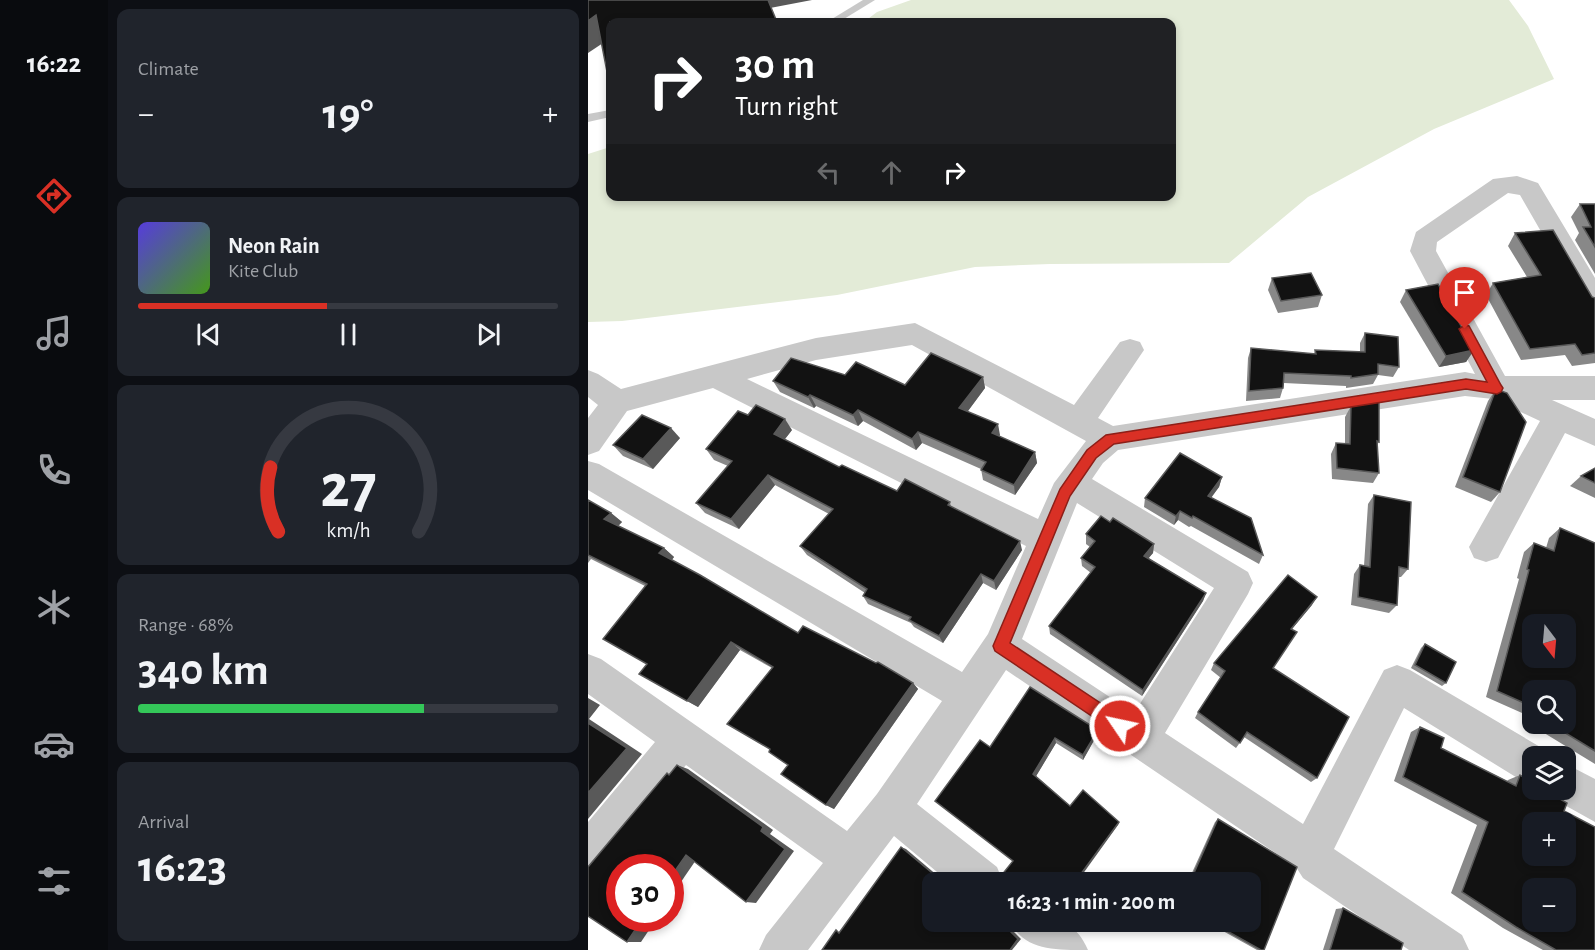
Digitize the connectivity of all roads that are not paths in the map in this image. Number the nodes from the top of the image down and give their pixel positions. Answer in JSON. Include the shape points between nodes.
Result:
{"nodes":[{"id":1,"x":870,"y":0,"type":"edge"},
{"id":2,"x":839,"y":18,"type":"edge"},
{"id":3,"x":606,"y":115,"type":"edge"},
{"id":4,"x":588,"y":118,"type":"edge"},
{"id":5,"x":1595,"y":301,"type":"edge"},
{"id":6,"x":1130,"y":350,"type":"dead end"},
{"id":7,"x":715,"y":376,"type":"junction"},
{"id":8,"x":588,"y":382,"type":"edge"},
{"id":9,"x":1497,"y":388,"type":"junction"},
{"id":10,"x":1595,"y":388,"type":"edge"},
{"id":11,"x":617,"y":402,"type":"junction"},
{"id":12,"x":1559,"y":416,"type":"junction"},
{"id":13,"x":1080,"y":422,"type":"junction"},
{"id":14,"x":1595,"y":433,"type":"edge"},
{"id":15,"x":1110,"y":439,"type":"junction"},
{"id":16,"x":588,"y":442,"type":"edge"},
{"id":17,"x":588,"y":474,"type":"edge"},
{"id":18,"x":1072,"y":483,"type":"junction"},
{"id":19,"x":1046,"y":538,"type":"junction"},
{"id":20,"x":1486,"y":547,"type":"dead end"},
{"id":21,"x":1001,"y":646,"type":"junction"},
{"id":22,"x":588,"y":672,"type":"edge"},
{"id":23,"x":967,"y":695,"type":"junction"},
{"id":24,"x":683,"y":739,"type":"junction"},
{"id":25,"x":1140,"y":739,"type":"junction"},
{"id":26,"x":1522,"y":758,"type":"edge"},
{"id":27,"x":1576,"y":790,"type":"edge"},
{"id":28,"x":1595,"y":802,"type":"edge"},
{"id":29,"x":891,"y":808,"type":"junction"},
{"id":30,"x":1310,"y":853,"type":"junction"},
{"id":31,"x":588,"y":854,"type":"edge"},
{"id":32,"x":852,"y":859,"type":"junction"},
{"id":33,"x":970,"y":872,"type":"edge"},
{"id":34,"x":1044,"y":932,"type":"edge"},
{"id":35,"x":781,"y":950,"type":"edge"},
{"id":36,"x":1066,"y":950,"type":"edge"},
{"id":37,"x":1447,"y":950,"type":"edge"}],
"edges":[{"from":1,"to":2,"type":"lane"},
{"from":3,"to":4,"type":"lane"},
{"from":5,"to":9,"type":"street","via":[[1529,189],[1517,184],[1502,185],[1425,238],[1423,251]]},
{"from":6,"to":13,"type":"street"},
{"from":7,"to":11,"type":"street"},
{"from":7,"to":13,"type":"street","via":[[816,349],[915,334]]},
{"from":7,"to":19,"type":"street"},
{"from":8,"to":11,"type":"street"},
{"from":9,"to":10,"type":"street"},
{"from":9,"to":12,"type":"street"},
{"from":9,"to":15,"type":"street","via":[[1466,384]]},
{"from":11,"to":16,"type":"street"},
{"from":12,"to":14,"type":"street"},
{"from":12,"to":20,"type":"street"},
{"from":13,"to":15,"type":"street"},
{"from":15,"to":18,"type":"street","via":[[1092,454]]},
{"from":17,"to":23,"type":"street"},
{"from":18,"to":19,"type":"street"},
{"from":18,"to":25,"type":"street","via":[[1236,582]]},
{"from":19,"to":21,"type":"street"},
{"from":21,"to":23,"type":"street"},
{"from":21,"to":25,"type":"street"},
{"from":22,"to":24,"type":"street"},
{"from":23,"to":29,"type":"street"},
{"from":24,"to":31,"type":"street"},
{"from":24,"to":32,"type":"street"},
{"from":25,"to":30,"type":"street"},
{"from":26,"to":30,"type":"street","via":[[1397,683]]},
{"from":27,"to":28,"type":"street"},
{"from":29,"to":32,"type":"street"},
{"from":29,"to":33,"type":"street"},
{"from":30,"to":37,"type":"street","via":[[1318,864]]},
{"from":32,"to":35,"type":"street"},
{"from":34,"to":36,"type":"street"}]}
